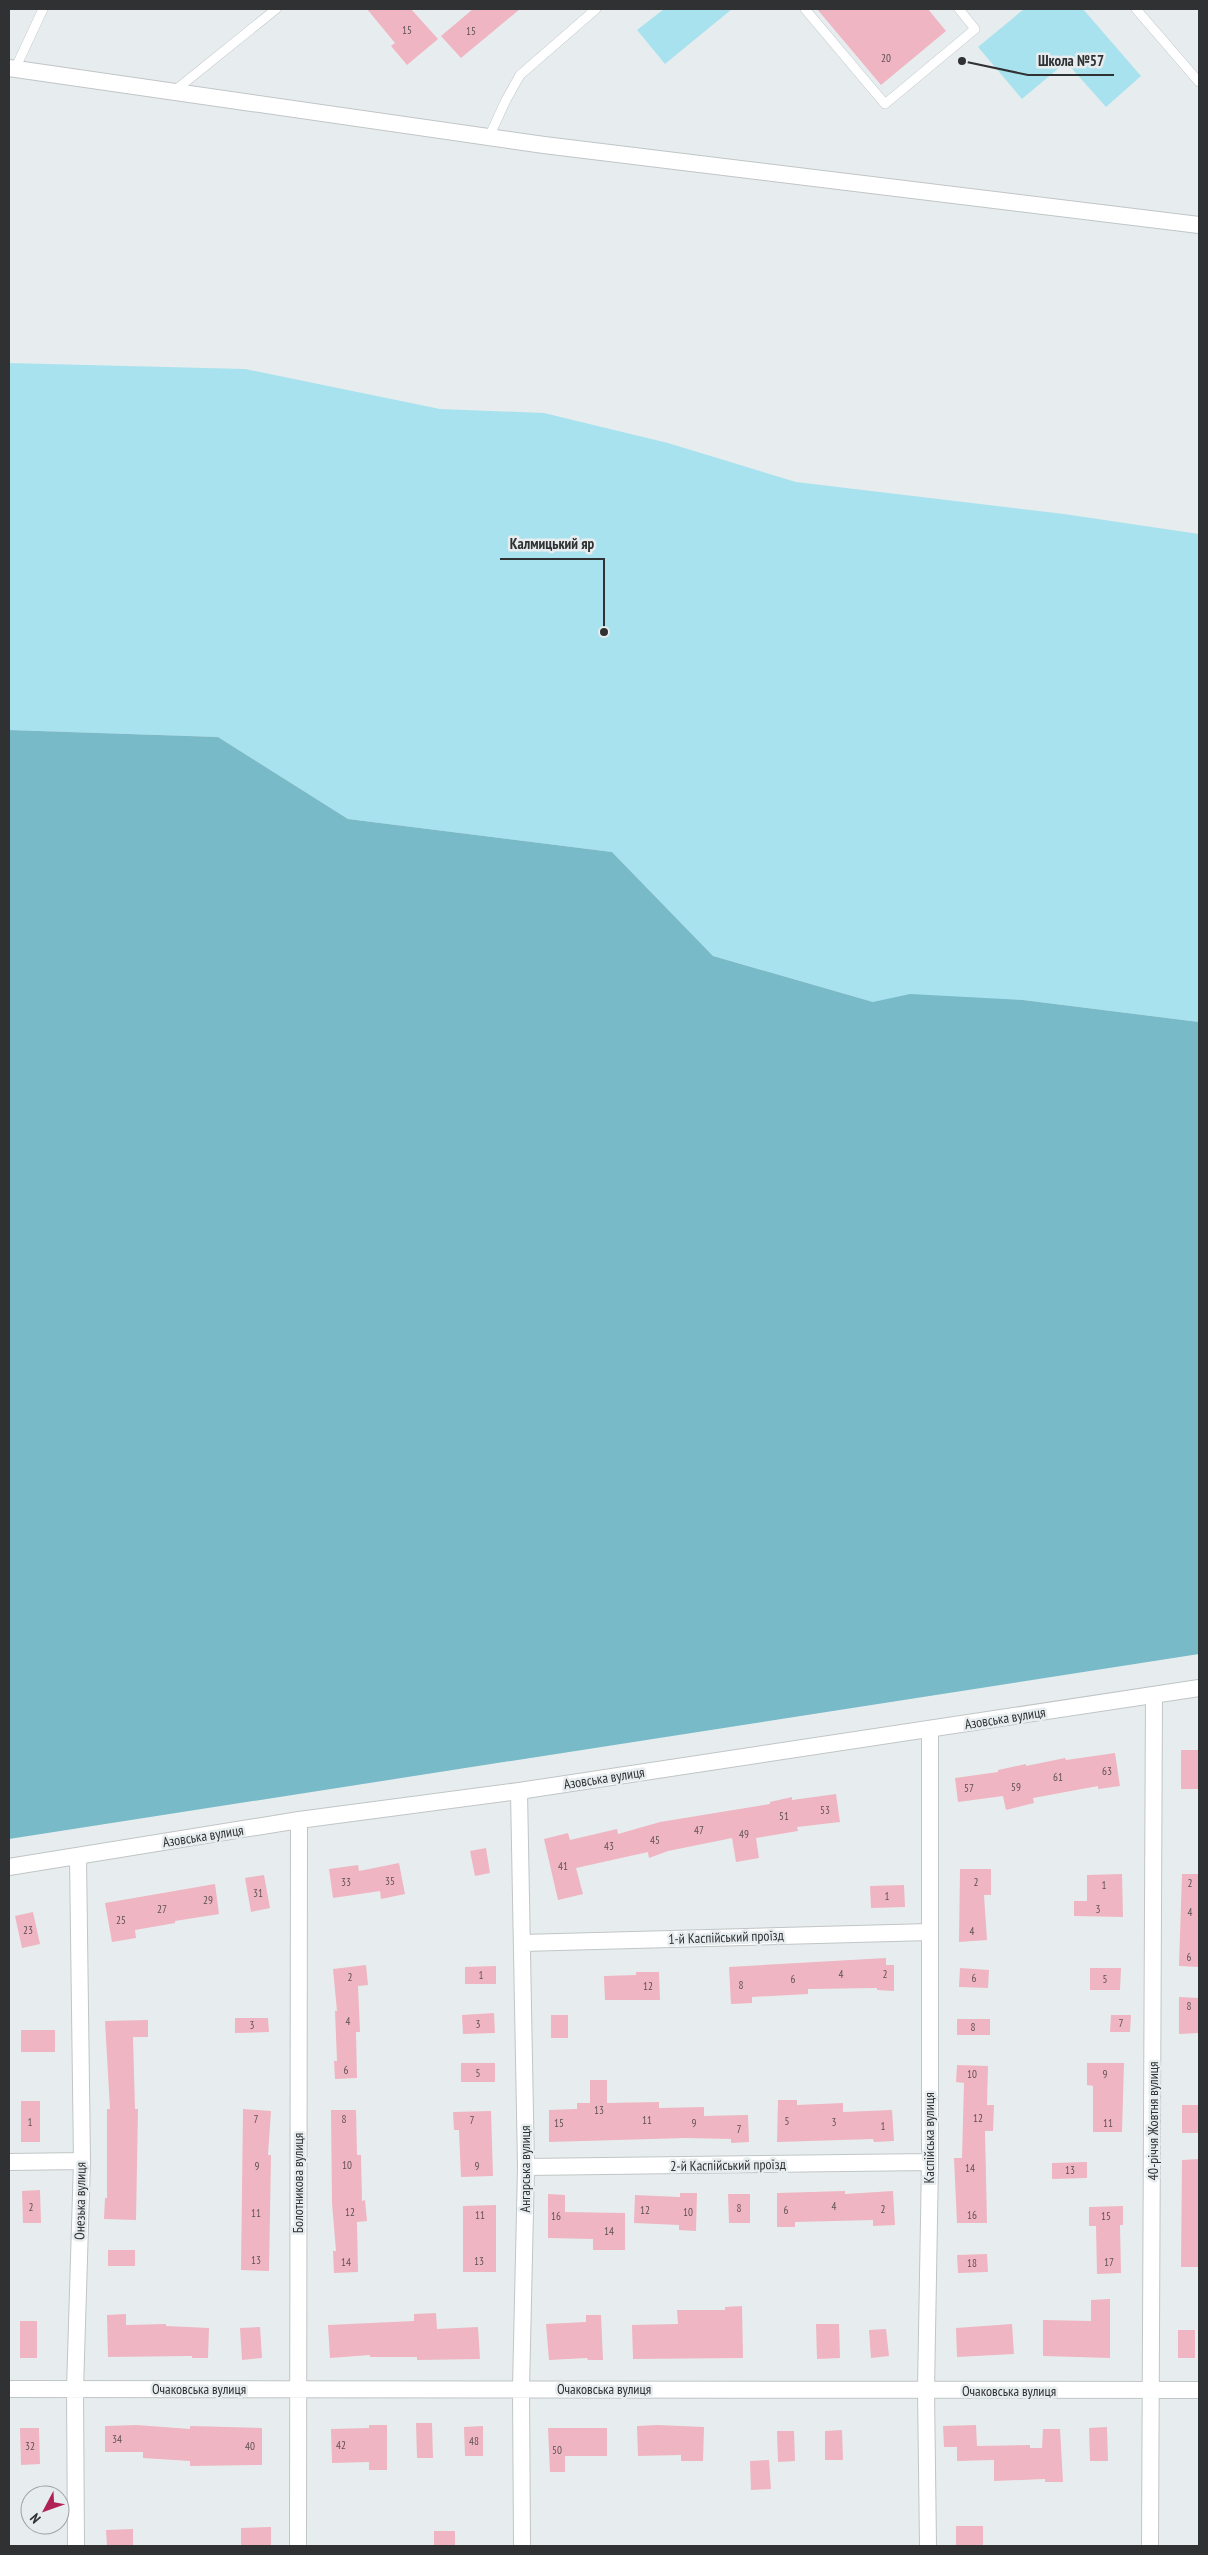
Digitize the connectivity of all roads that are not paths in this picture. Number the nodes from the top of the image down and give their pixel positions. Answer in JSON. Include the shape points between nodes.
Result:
{"nodes":[{"id":1,"x":43,"y":9,"type":"edge"},
{"id":2,"x":276,"y":9,"type":"edge"},
{"id":3,"x":596,"y":9,"type":"edge"},
{"id":4,"x":805,"y":9,"type":"edge"},
{"id":5,"x":959,"y":9,"type":"edge"},
{"id":6,"x":1136,"y":9,"type":"edge"},
{"id":7,"x":12,"y":69,"type":"edge"},
{"id":8,"x":1199,"y":82,"type":"edge"},
{"id":9,"x":173,"y":92,"type":"junction"},
{"id":10,"x":489,"y":137,"type":"junction"},
{"id":11,"x":1199,"y":225,"type":"edge"},
{"id":12,"x":1199,"y":1688,"type":"edge"},
{"id":13,"x":1154,"y":1695,"type":"junction"},
{"id":14,"x":930,"y":1729,"type":"junction"},
{"id":15,"x":519,"y":1791,"type":"junction"},
{"id":16,"x":299,"y":1820,"type":"junction"},
{"id":17,"x":78,"y":1856,"type":"junction"},
{"id":18,"x":9,"y":1866,"type":"edge"},
{"id":19,"x":930,"y":1932,"type":"junction"},
{"id":20,"x":522,"y":1943,"type":"junction"},
{"id":21,"x":82,"y":2161,"type":"junction"},
{"id":22,"x":9,"y":2162,"type":"edge"},
{"id":23,"x":930,"y":2162,"type":"junction"},
{"id":24,"x":526,"y":2167,"type":"junction"},
{"id":25,"x":521,"y":2388,"type":"junction"},
{"id":26,"x":9,"y":2389,"type":"edge"},
{"id":27,"x":75,"y":2389,"type":"junction"},
{"id":28,"x":297,"y":2389,"type":"junction"},
{"id":29,"x":926,"y":2390,"type":"junction"},
{"id":30,"x":1199,"y":2390,"type":"edge"},
{"id":31,"x":1151,"y":2391,"type":"junction"},
{"id":32,"x":76,"y":2546,"type":"edge"},
{"id":33,"x":298,"y":2546,"type":"edge"},
{"id":34,"x":522,"y":2546,"type":"edge"},
{"id":35,"x":928,"y":2546,"type":"edge"},
{"id":36,"x":1150,"y":2546,"type":"edge"}],
"edges":[{"from":1,"to":7,"type":"lane"},
{"from":2,"to":9,"type":"lane"},
{"from":3,"to":10,"type":"lane","via":[[520,75]]},
{"from":4,"to":5,"type":"lane","via":[[885,104],[975,29]]},
{"from":6,"to":8,"type":"lane"},
{"from":7,"to":9,"type":"street"},
{"from":9,"to":10,"type":"street"},
{"from":10,"to":11,"type":"street"},
{"from":12,"to":13,"type":"street","name":"Азовська вулиця"},
{"from":13,"to":14,"type":"street","name":"Азовська вулиця"},
{"from":13,"to":31,"type":"street","name":"40-річчя Жовтня вулиця"},
{"from":14,"to":15,"type":"street","name":"Азовська вулиця"},
{"from":14,"to":19,"type":"street","name":"Каспійська вулиця"},
{"from":15,"to":16,"type":"street","name":"Азовська вулиця"},
{"from":15,"to":20,"type":"street","name":"Ангарська вулиця"},
{"from":16,"to":17,"type":"street","name":"Азовська вулиця"},
{"from":16,"to":28,"type":"street","name":"Болотникова вулиця"},
{"from":17,"to":18,"type":"street","name":"Азовська вулиця"},
{"from":17,"to":21,"type":"street","name":"Онезька вулиця"},
{"from":19,"to":20,"type":"street","name":"1-й Каспійський проїзд"},
{"from":19,"to":23,"type":"street","name":"Каспійська вулиця"},
{"from":20,"to":24,"type":"street","name":"Ангарська вулиця"},
{"from":21,"to":22,"type":"street"},
{"from":21,"to":27,"type":"street","name":"Онезька вулиця"},
{"from":23,"to":24,"type":"street","name":"2-й Каспійський проїзд"},
{"from":23,"to":29,"type":"street","name":"Каспійська вулиця"},
{"from":24,"to":25,"type":"street","name":"Ангарська вулиця"},
{"from":25,"to":28,"type":"street","name":"Очаковська вулиця"},
{"from":25,"to":29,"type":"street","name":"Очаковська вулиця"},
{"from":25,"to":34,"type":"street","name":"Ангарська вулиця"},
{"from":26,"to":27,"type":"street","name":"Очаковська вулиця"},
{"from":27,"to":28,"type":"street","name":"Очаковська вулиця"},
{"from":27,"to":32,"type":"street","name":"Онезька вулиця"},
{"from":28,"to":33,"type":"street","name":"Болотникова вулиця"},
{"from":29,"to":31,"type":"street","name":"Очаковська вулиця"},
{"from":29,"to":35,"type":"street","name":"Каспійська вулиця"},
{"from":30,"to":31,"type":"street","name":"Очаковська вулиця"},
{"from":31,"to":36,"type":"street","name":"40-річчя Жовтня вулиця"}]}
